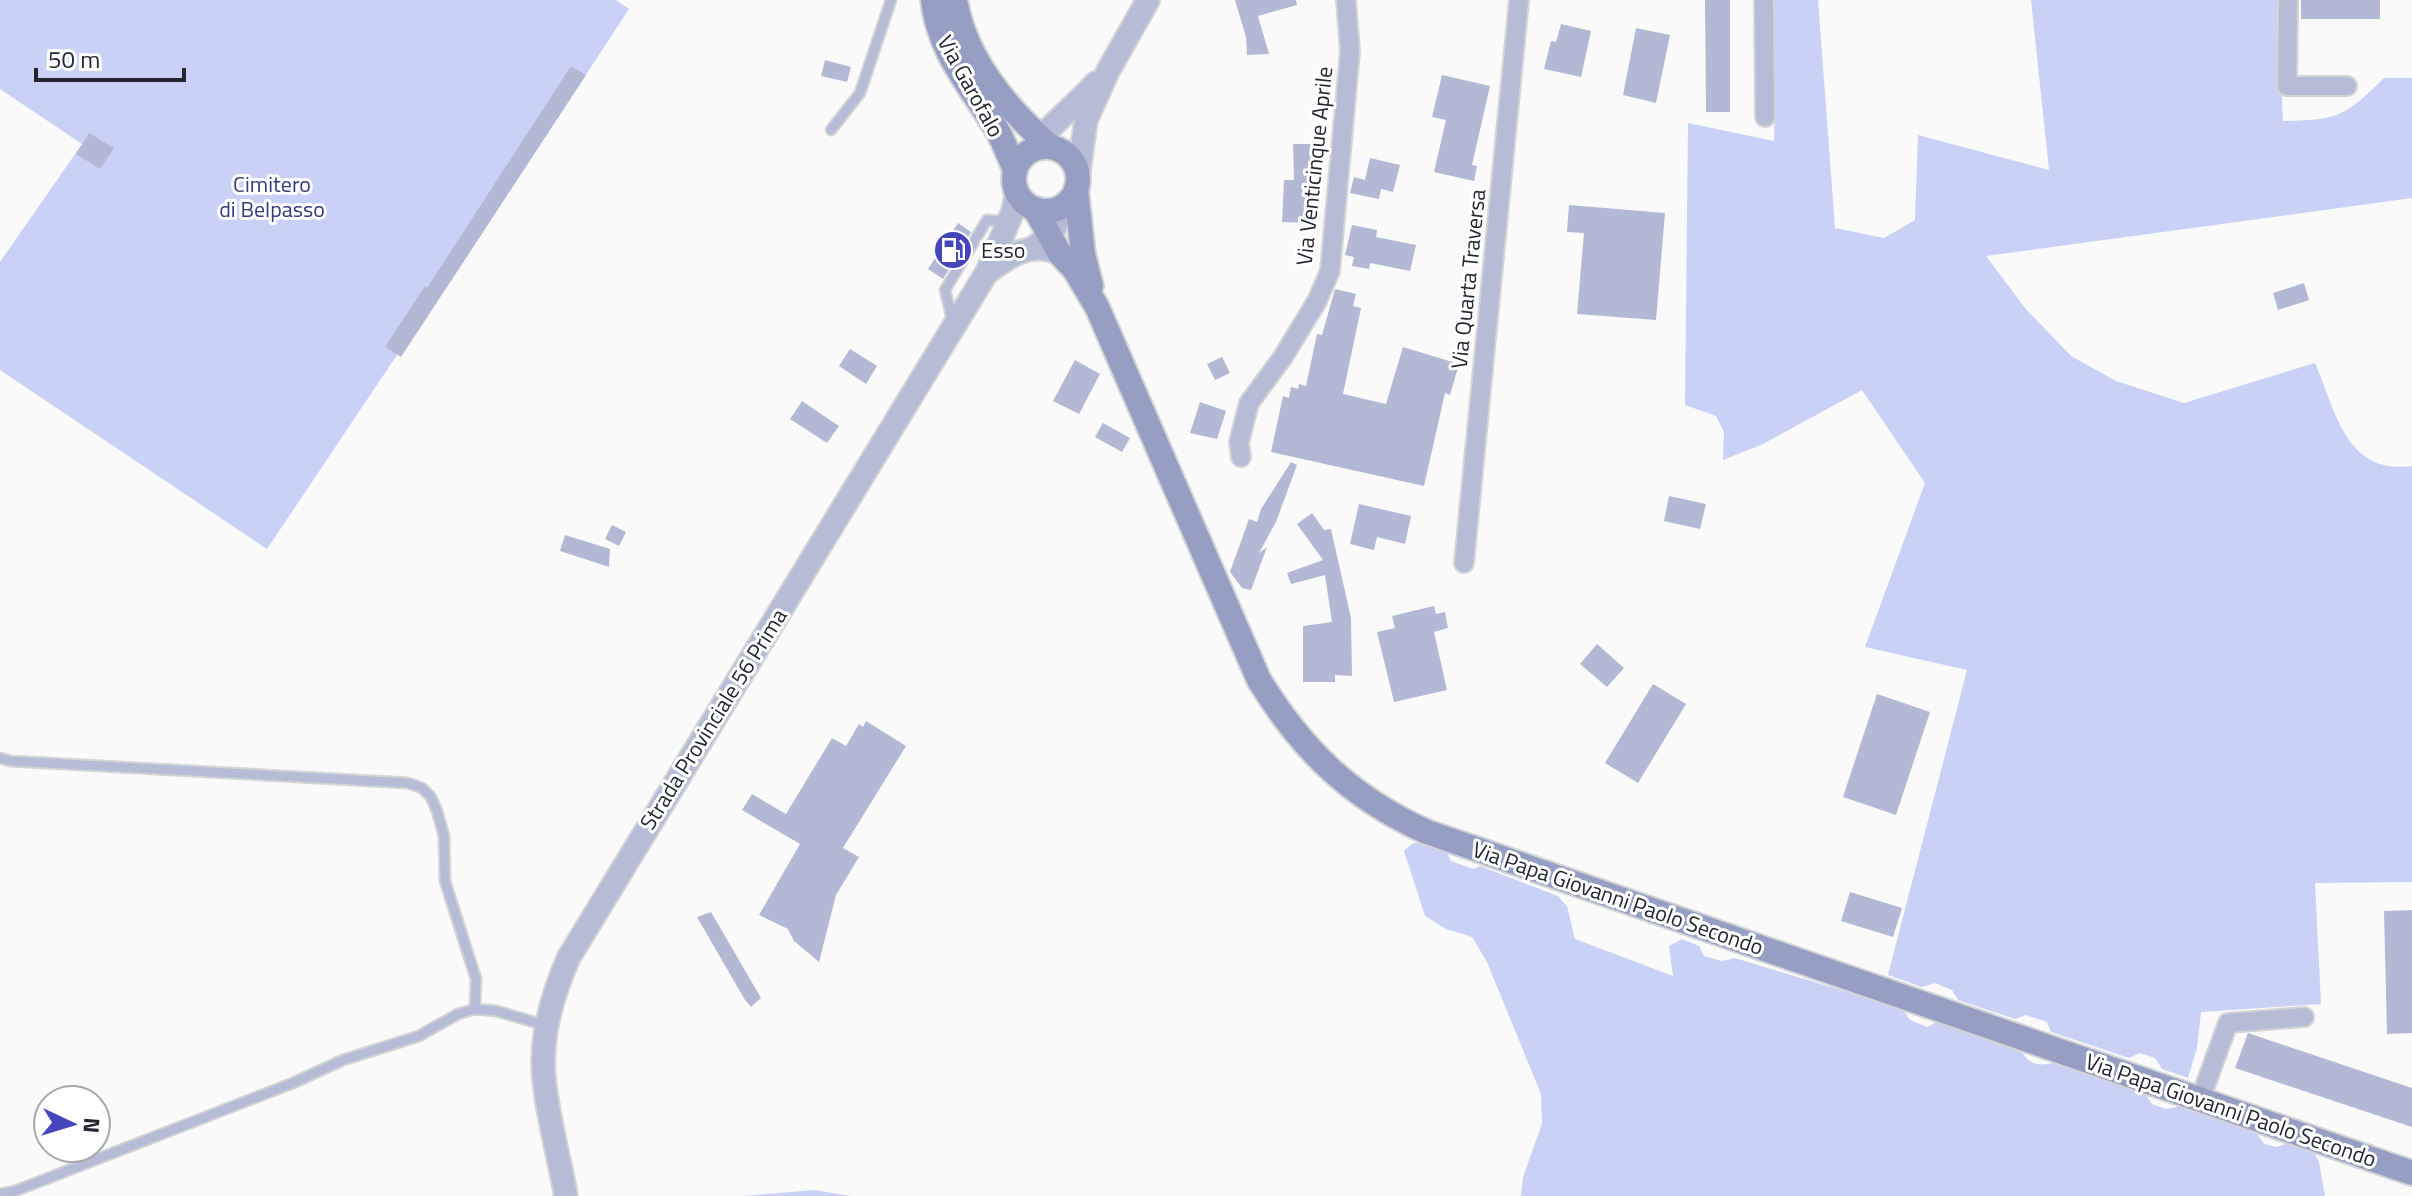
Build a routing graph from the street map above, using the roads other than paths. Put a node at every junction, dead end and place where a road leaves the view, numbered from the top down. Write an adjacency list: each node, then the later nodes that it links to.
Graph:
1 (891, 0): 14 (lane)
2 (933, 0): 17 (main road, Via Garofalo)
3 (955, 0): 11 (main road, Via Garofalo)
4 (1148, 0): 9 (street)
5 (1346, 0): 23 (street, Via Venticinque Aprile)
6 (1519, 0): 24 (street, Via Quarta Traversa)
7 (1764, 0): 13 (street)
8 (2288, 0): 10 (street)
9 (1108, 71): 12 (street); 16 (street)
10 (2347, 86)
11 (1012, 111): 12 (street); 15 (main road, Via Garofalo)
12 (1069, 113): 15 (street)
13 (1765, 117)
14 (831, 130)
15 (1041, 145): 16 (main road); 17 (main road)
16 (1074, 189): 17 (main road); 19 (street); 21 (main road)
17 (1022, 190): 18 (street, Strada Provinciale 56 Prima); 19 (main road, Via Garofalo)
18 (1008, 222): 20 (street, Strada Provinciale 56 Prima); 22 (lane)
19 (1049, 245): 20 (street); 21 (main road, Via Garofalo)
20 (987, 272): 22 (street, Strada Provinciale 56 Prima)
21 (1097, 307): 29 (main road, Via Papa Giovanni Paolo Secondo)
22 (954, 326): 28 (street, Strada Provinciale 56 Prima)
23 (1241, 457)
24 (1464, 563)
25 (0, 758): 26 (lane)
26 (475, 1009): 28 (lane); 31 (lane)
27 (2304, 1017): 29 (street)
28 (548, 1026): 32 (street, Strada Provinciale 56 Prima)
29 (2200, 1100): 30 (main road, Via Papa Giovanni Paolo Secondo)
30 (2412, 1173)
31 (0, 1194)
32 (566, 1196)

